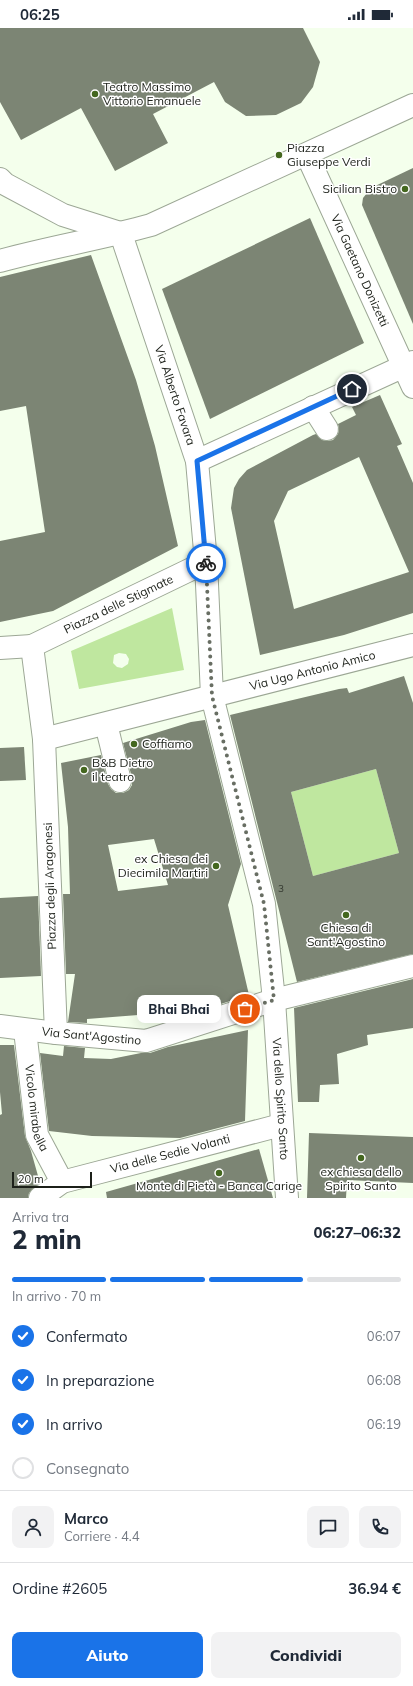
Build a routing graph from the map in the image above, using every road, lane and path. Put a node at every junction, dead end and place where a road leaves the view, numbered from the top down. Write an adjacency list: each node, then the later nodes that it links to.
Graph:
1 (413, 105): 2 (street)
2 (307, 155): 4 (street); 6 (street, Via Gaetano Donizetti)
3 (0, 178): 4 (street)
4 (121, 234): 5 (street); 10 (street, Via Alberto Favara)
5 (0, 261)
6 (408, 364): 7 (street, Via Gaetano Donizetti); 8 (street)
7 (413, 387)
8 (313, 407): 9 (street); 10 (street)
9 (327, 429)
10 (197, 461): 11 (street, Via Alberto Favara)
11 (206, 562): 13 (street, Piazza delle Stigmate); 15 (street)
12 (413, 645): 15 (street, Via Ugo Antonio Amico)
13 (32, 646): 14 (street); 17 (street)
14 (0, 648)
15 (212, 696): 16 (street); 20 (street, Via dello Spirito Santo)
16 (106, 724): 17 (street); 18 (street)
17 (44, 739): 23 (street, Piazza degli Aragonesi)
18 (120, 781)
19 (413, 966): 20 (street, Via Sant'Agostino)
20 (274, 1000): 23 (street, Via Sant'Agostino); 24 (street, Via dello Spirito Santo)
21 (0, 1026): 22 (street, Via Sant'Agostino)
22 (25, 1030): 23 (street, Via Sant'Agostino); 25 (street, Vicolo mirabella)
23 (56, 1033)
24 (281, 1124): 25 (street, Via delle Sedie Volanti); 27 (street, Via dello Spirito Santo)
25 (62, 1182): 26 (street, Via delle Sedie Volanti)
26 (40, 1198)
27 (287, 1198)

